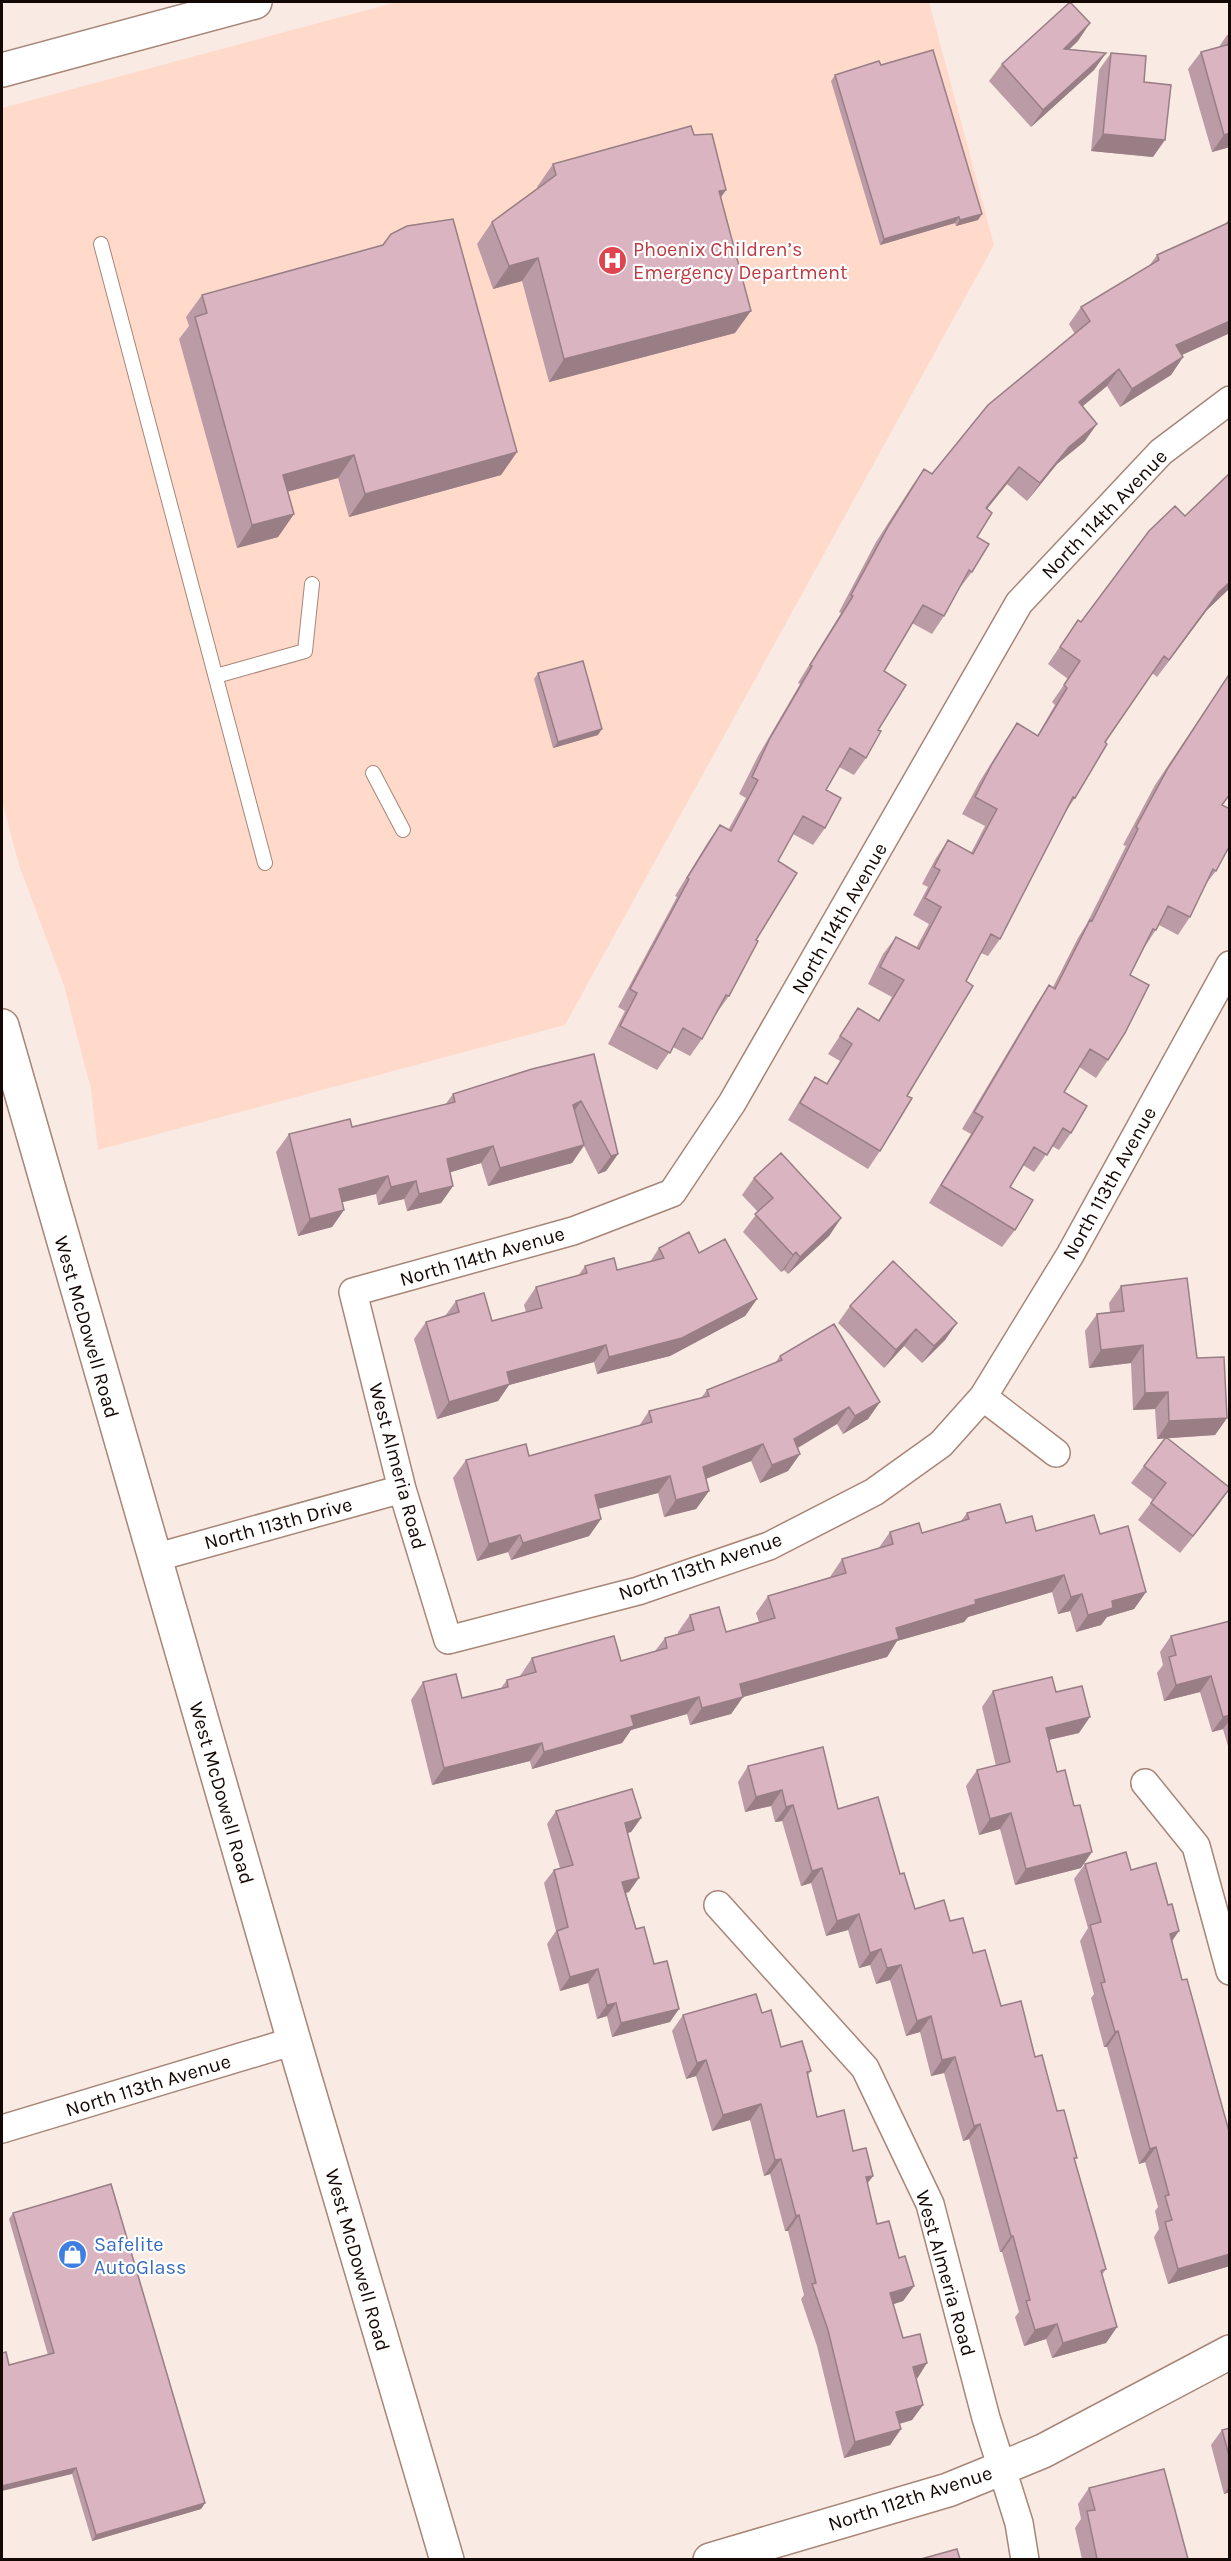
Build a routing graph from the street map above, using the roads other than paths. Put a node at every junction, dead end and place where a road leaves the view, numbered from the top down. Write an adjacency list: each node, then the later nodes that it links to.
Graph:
1 (255, 2): 2 (main road)
2 (2, 70)
3 (101, 244): 6 (lane)
4 (1230, 400): 12 (street, North 114th Avenue)
5 (312, 584): 6 (lane)
6 (216, 676): 9 (lane)
7 (373, 773): 8 (lane)
8 (403, 830)
9 (265, 862)
10 (1230, 965): 13 (street, North 113th Avenue)
11 (2, 1026): 16 (main road, West McDowell Road)
12 (353, 1292): 15 (street, West Almeria Road)
13 (983, 1397): 14 (street); 17 (street, North 113th Avenue)
14 (1056, 1453)
15 (402, 1489): 16 (street, North 113th Drive); 17 (street, West Almeria Road)
16 (154, 1558): 21 (main road, West McDowell Road)
17 (448, 1640)
18 (1146, 1783): 20 (street)
19 (718, 1905): 24 (street, West Almeria Road)
20 (1230, 1971)
21 (294, 2041): 22 (street, North 113th Avenue); 25 (main road, West McDowell Road)
22 (2, 2129)
23 (1230, 2352): 24 (main road, North 112th Avenue)
24 (1002, 2468): 26 (main road, North 112th Avenue); 27 (street, West Almeria Road)
25 (447, 2559)
26 (711, 2559)
27 (1025, 2559)

